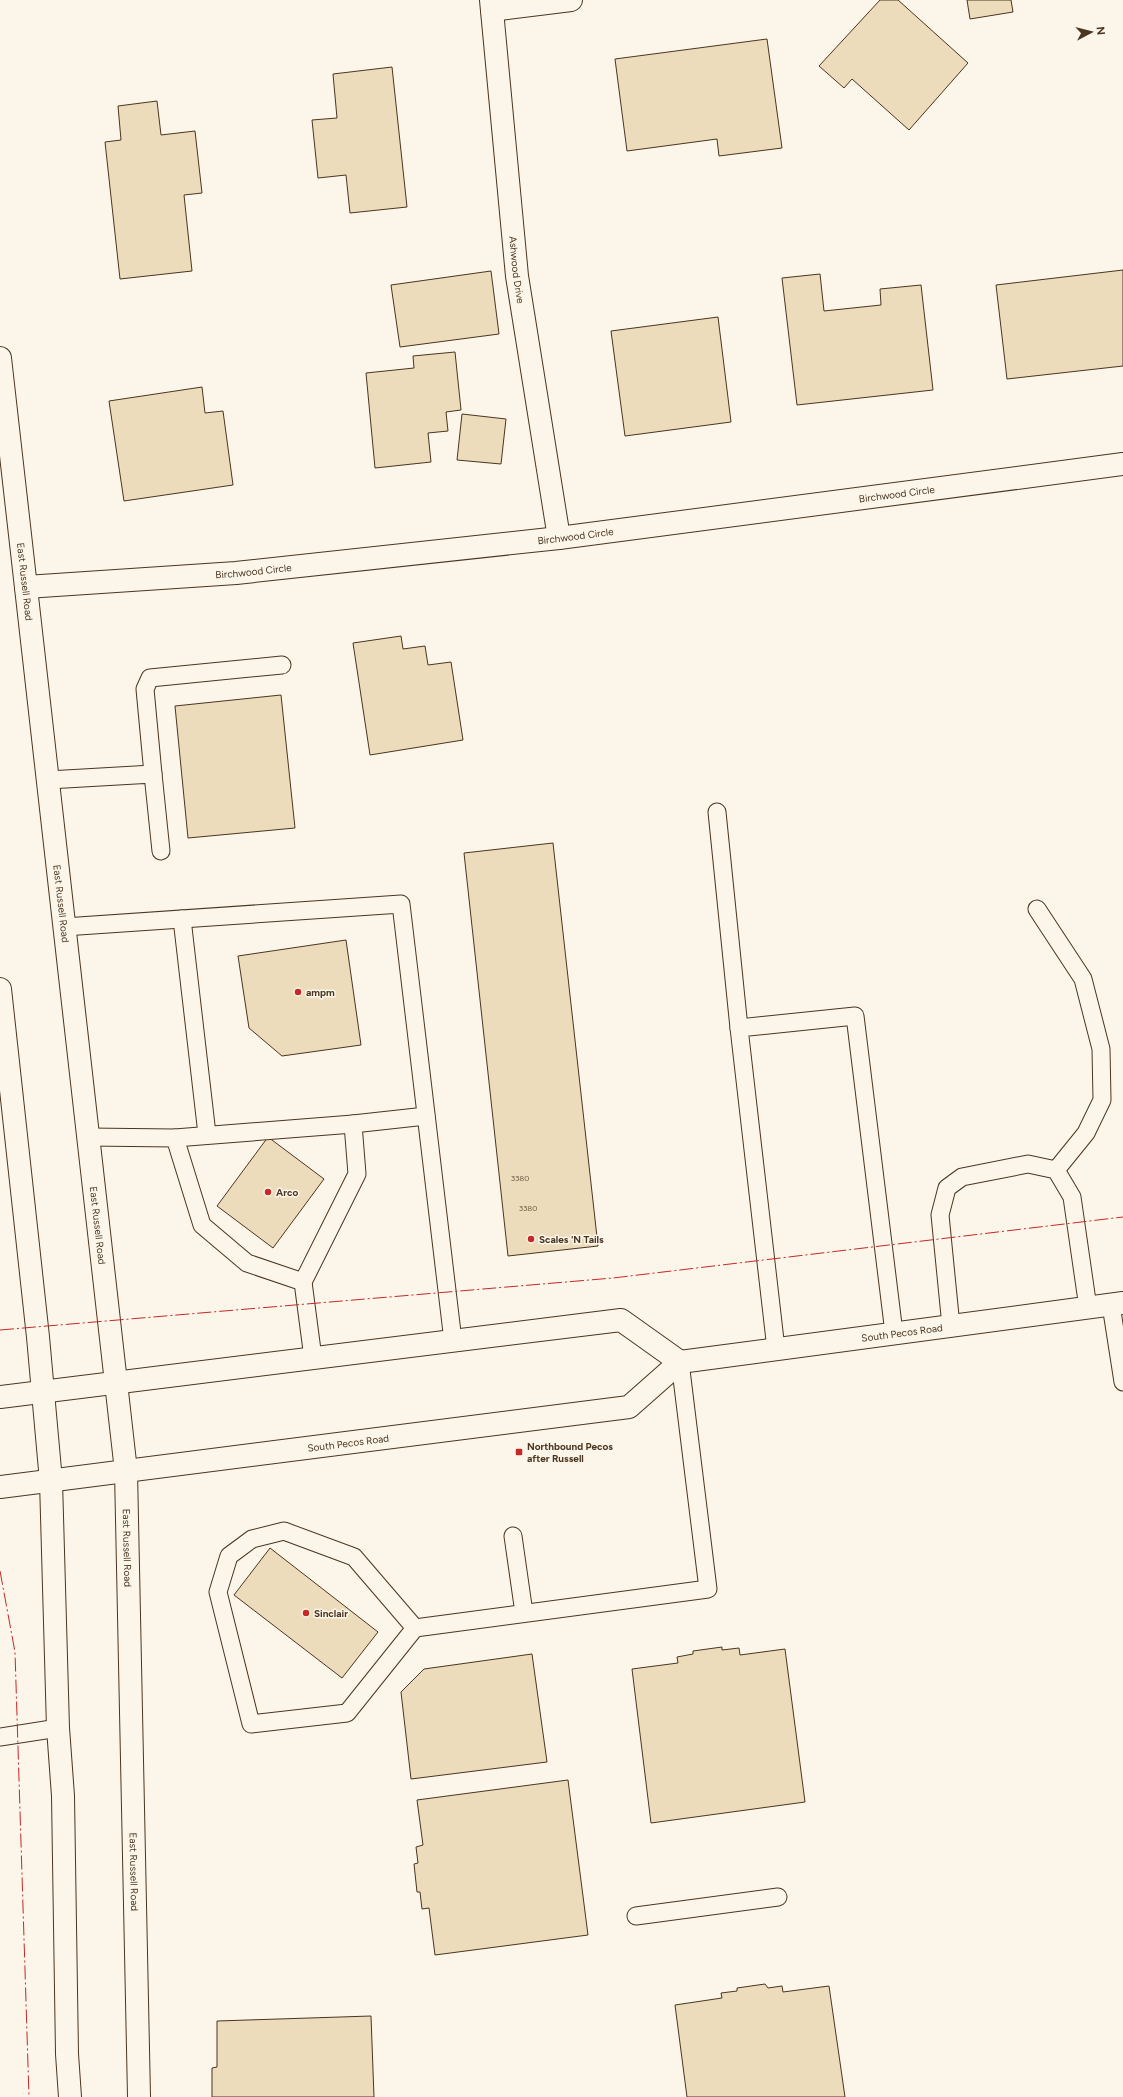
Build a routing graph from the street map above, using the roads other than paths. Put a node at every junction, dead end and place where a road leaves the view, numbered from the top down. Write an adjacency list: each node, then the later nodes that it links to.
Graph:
1 (571, 0): 2 (main road)
2 (491, 5): 5 (main road, Ashwood Drive)
3 (0, 359): 6 (main road, East Russell Road)
4 (1123, 464): 5 (main road, Birchwood Circle)
5 (559, 538): 6 (main road, Birchwood Circle)
6 (26, 588): 9 (main road, East Russell Road)
7 (282, 665): 8 (lane)
8 (153, 774): 9 (lane); 11 (lane)
9 (48, 780): 14 (main road, East Russell Road)
10 (717, 812): 16 (lane)
11 (161, 851)
12 (1037, 909): 22 (lane)
13 (182, 919): 14 (lane); 17 (lane); 19 (lane)
14 (64, 927): 20 (main road, East Russell Road)
15 (0, 989): 34 (main road)
16 (740, 1028): 27 (lane); 29 (lane)
17 (426, 1116): 18 (lane); 28 (lane)
18 (353, 1124): 19 (lane); 23 (lane)
19 (207, 1134): 21 (lane)
20 (88, 1137): 21 (lane); 32 (main road, East Russell Road)
21 (175, 1138): 23 (lane)
22 (1056, 1170): 25 (lane); 26 (lane)
23 (304, 1282): 30 (lane)
24 (1117, 1304): 25 (main road, South Pecos Road); 33 (lane)
25 (1088, 1308): 26 (main road, South Pecos Road)
26 (950, 1326): 27 (main road, South Pecos Road)
27 (894, 1333): 29 (main road, South Pecos Road)
28 (453, 1341): 30 (main road); 31 (main road)
29 (776, 1349): 31 (main road, South Pecos Road)
30 (313, 1358): 32 (main road)
31 (680, 1362): 36 (main road, South Pecos Road); 40 (lane)
32 (115, 1382): 34 (main road); 36 (main road, East Russell Road)
33 (1123, 1382)
34 (43, 1392): 35 (main road); 37 (main road)
35 (0, 1397)
36 (126, 1471): 37 (main road, South Pecos Road); 47 (main road, East Russell Road)
37 (51, 1481): 38 (main road, South Pecos Road); 42 (main road)
38 (0, 1487)
39 (513, 1536): 40 (lane)
40 (524, 1613): 41 (lane)
41 (415, 1628): 41 (lane)
42 (58, 1728): 43 (lane); 46 (main road)
43 (0, 1737)
44 (778, 1897): 45 (lane)
45 (636, 1916)
46 (70, 2097)
47 (139, 2097)

